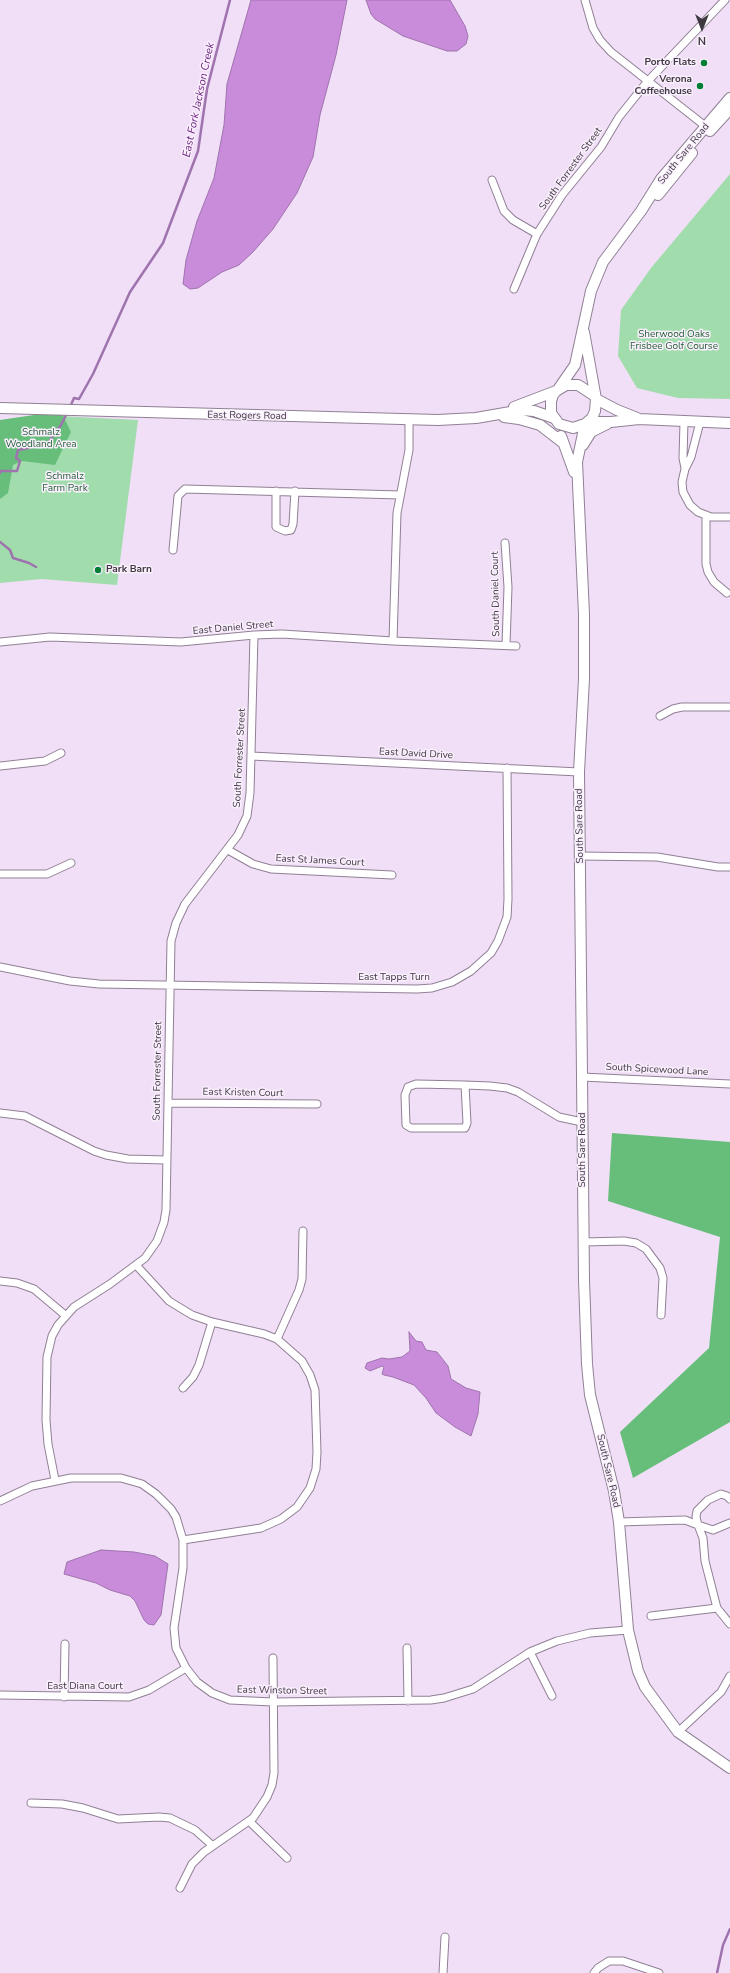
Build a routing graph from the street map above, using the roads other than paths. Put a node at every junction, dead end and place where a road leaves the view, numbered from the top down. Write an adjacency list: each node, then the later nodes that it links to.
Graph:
1 (586, 0): 3 (street)
2 (725, 0): 3 (street, South Forrester Street)
3 (647, 82): 6 (street); 8 (street, South Forrester Street)
4 (730, 98): 6 (main road, South Sare Road)
5 (730, 109): 6 (main road, South Sare Road)
6 (709, 128): 10 (main road, South Sare Road)
7 (492, 180): 8 (street)
8 (537, 234): 9 (street, South Forrester Street)
9 (514, 290)
10 (583, 329): 11 (main road, South Sare Road); 12 (main road, South Sare Road)
11 (558, 389): 12 (main road); 14 (main road, East Rogers Road); 18 (main road)
12 (595, 398): 16 (main road); 22 (main road)
13 (0, 408): 17 (main road, East Rogers Road)
14 (493, 415): 15 (main road, East Rogers Road); 18 (main road, East Rogers Road)
15 (476, 418): 17 (main road, East Rogers Road); 24 (main road)
16 (639, 419): 19 (main road); 20 (main road)
17 (409, 420): 30 (street)
18 (556, 420): 22 (main road); 24 (main road, South Sare Road)
19 (611, 422): 22 (main road); 25 (main road)
20 (684, 422): 21 (main road); 26 (street)
21 (700, 422): 23 (main road); 26 (street)
22 (586, 423): 25 (main road, South Sare Road)
23 (730, 423)
24 (562, 442): 27 (main road, South Sare Road)
25 (578, 456): 27 (main road, South Sare Road)
26 (685, 469): 31 (street)
27 (578, 487): 47 (main road, South Sare Road)
28 (276, 491): 29 (street); 29 (street); 34 (street)
29 (295, 491): 30 (street)
30 (400, 495): 37 (street)
31 (706, 515): 32 (street); 35 (street)
32 (730, 518)
33 (505, 543): 39 (street, South Daniel Court)
34 (173, 550)
35 (727, 593)
36 (254, 635): 37 (street, East Daniel Street); 38 (street, East Daniel Street); 44 (street, South Forrester Street)
37 (393, 641): 39 (street, East Daniel Street)
38 (0, 642)
39 (506, 645): 40 (street, East Daniel Street)
40 (516, 646)
41 (730, 707): 42 (street)
42 (660, 716)
43 (62, 753): 45 (street)
44 (251, 756): 46 (street, East David Drive); 48 (street, South Forrester Street)
45 (0, 766)
46 (507, 768): 47 (street, East David Drive); 55 (street, East Tapps Turn)
47 (579, 772): 49 (main road, South Sare Road)
48 (228, 850): 53 (street, East St James Court); 55 (street, South Forrester Street)
49 (580, 856): 51 (street); 56 (main road, South Sare Road)
50 (71, 863): 52 (street)
51 (730, 867)
52 (0, 874)
53 (392, 875)
54 (0, 967): 55 (street, East Tapps Turn)
55 (170, 985): 59 (street, South Forrester Street)
56 (582, 1077): 57 (street, South Spicewood Lane); 62 (main road, South Sare Road)
57 (730, 1084)
58 (465, 1085): 58 (street); 62 (street)
59 (168, 1103): 60 (street, East Kristen Court); 63 (street, South Forrester Street)
60 (318, 1104)
61 (0, 1113): 63 (street)
62 (582, 1122): 65 (main road, South Sare Road)
63 (166, 1160): 66 (street, South Forrester Street)
64 (303, 1231): 71 (street)
65 (584, 1242): 69 (street); 76 (main road, South Sare Road)
66 (136, 1265): 68 (street, South Forrester Street); 70 (street)
67 (0, 1281): 68 (street)
68 (66, 1315): 73 (street, South Forrester Street)
69 (661, 1315)
70 (212, 1322): 71 (street); 72 (street)
71 (276, 1339): 79 (street)
72 (183, 1388)
73 (55, 1480): 75 (street, East Winston Street); 79 (street, East Winston Street)
74 (730, 1499): 78 (street)
75 (0, 1501)
76 (619, 1522): 78 (street); 83 (main road, South Sare Road)
77 (730, 1524): 78 (street)
78 (698, 1525): 80 (street)
79 (183, 1540): 88 (street, East Winston Street)
80 (717, 1608): 81 (street); 82 (street)
81 (651, 1616)
82 (730, 1624)
83 (628, 1630): 86 (street, East Winston Street); 95 (main road, South Sare Road)
84 (65, 1644): 92 (street)
85 (407, 1648): 93 (street)
86 (530, 1652): 91 (street); 93 (street, East Winston Street)
87 (273, 1658): 94 (street)
88 (186, 1668): 92 (street, East Diana Court); 94 (street, East Winston Street)
89 (730, 1676): 95 (street)
90 (0, 1695): 92 (street, East Diana Court)
91 (552, 1696)
92 (64, 1698)
93 (408, 1701): 94 (street, East Winston Street)
94 (273, 1702): 98 (street)
95 (678, 1732): 96 (main road, South Sare Road)
96 (730, 1768)
97 (31, 1803): 99 (street)
98 (249, 1821): 99 (street); 100 (street)
99 (213, 1846): 101 (street)
100 (288, 1858)
101 (180, 1888)
102 (445, 1937): 103 (street)
103 (442, 1973)
104 (594, 1973): 105 (street)
105 (659, 1973)

